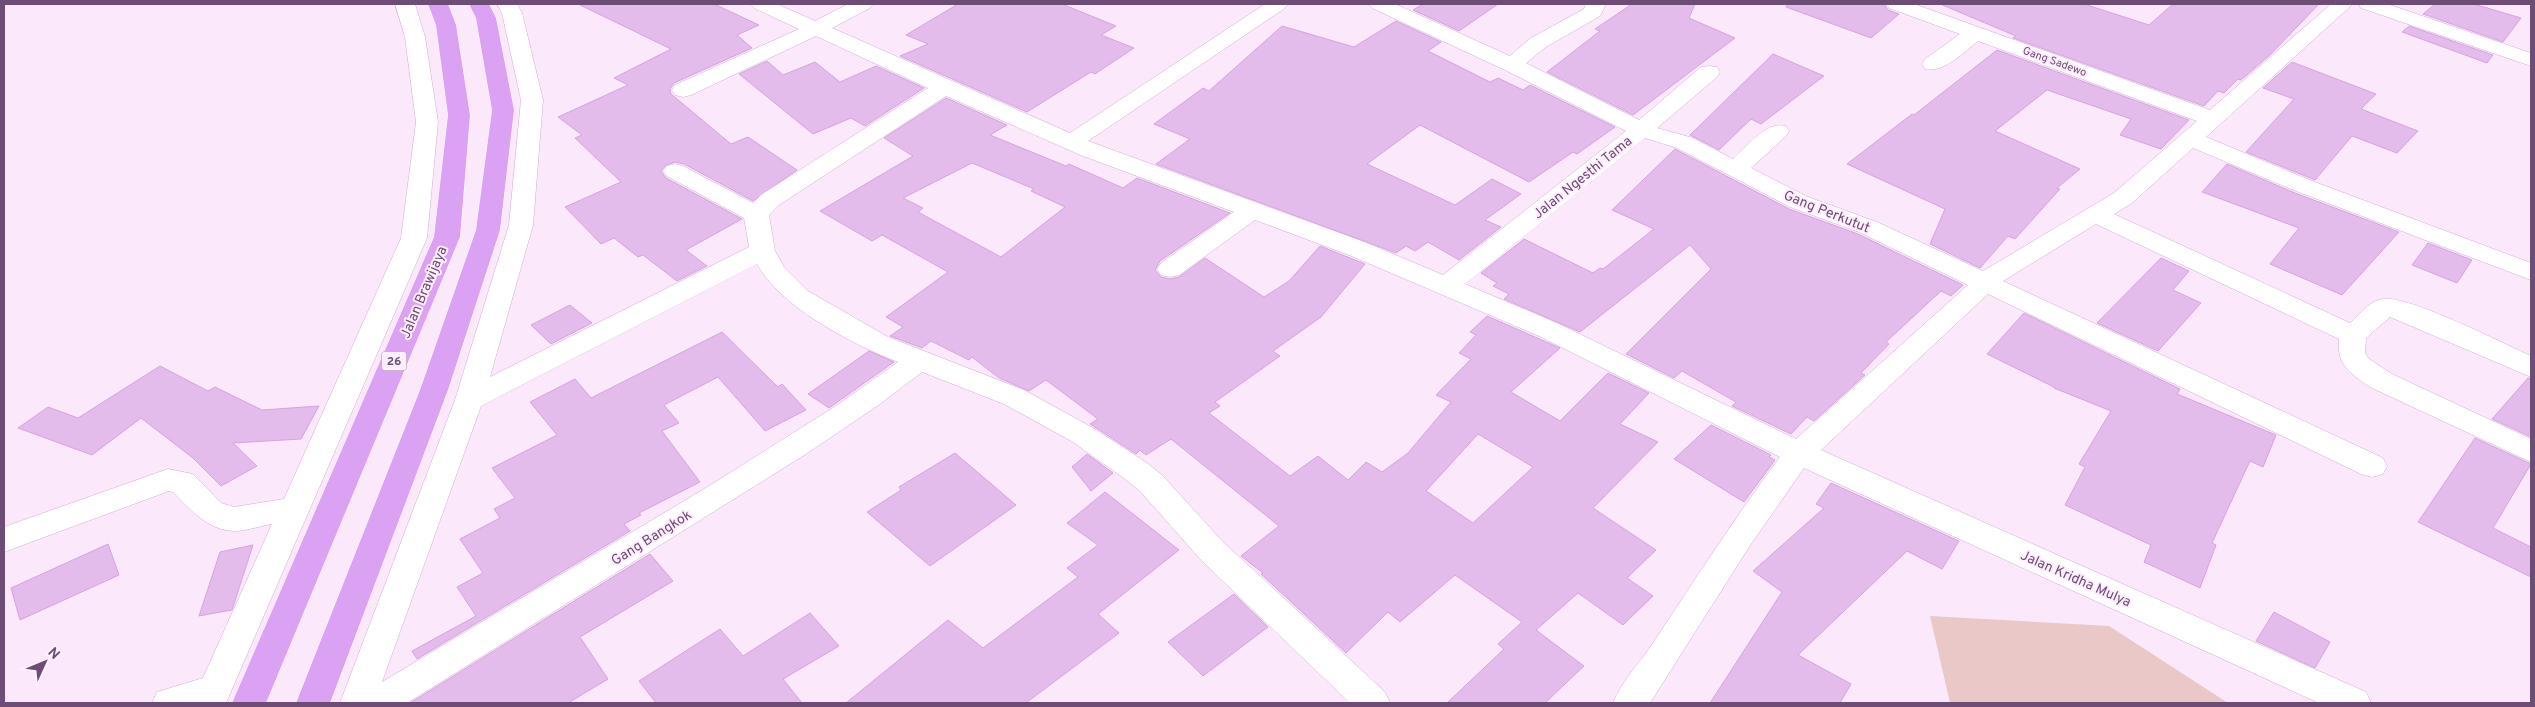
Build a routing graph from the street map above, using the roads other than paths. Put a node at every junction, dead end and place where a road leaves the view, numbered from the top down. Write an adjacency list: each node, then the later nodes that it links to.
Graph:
1 (405, 4): 43 (street)
2 (438, 4): 47 (highway, Jalan Brawijaya / 26)
3 (480, 4): 48 (highway)
4 (507, 4): 39 (street)
5 (761, 4): 13 (street, Jalan Kridha Mulya)
6 (863, 4): 13 (street)
7 (1278, 4): 25 (street)
8 (1379, 4): 17 (street, Jalan Ngesthi Tama)
9 (1596, 4): 17 (street)
10 (1896, 4): 14 (street, Gang Sadewo)
11 (2343, 4): 21 (street)
12 (2368, 4): 15 (street)
13 (817, 28): 19 (street, Jalan Kridha Mulya); 20 (street)
14 (1977, 32): 16 (street); 21 (street, Gang Sadewo)
15 (2531, 60)
16 (1933, 64)
17 (1513, 65): 22 (street, Jalan Ngesthi Tama)
18 (1709, 72): 22 (street)
19 (944, 87): 25 (street, Jalan Kridha Mulya); 29 (street)
20 (683, 90)
21 (2214, 119): 24 (street)
22 (1641, 130): 26 (street, Gang Perkutut); 35 (street, Jalan Ngesthi Tama)
23 (1778, 132): 26 (street)
24 (2192, 139): 30 (street); 33 (street)
25 (1072, 142): 28 (street, Jalan Kridha Mulya)
26 (1734, 170): 34 (street, Gang Perkutut)
27 (675, 171): 29 (street)
28 (1252, 210): 32 (street); 35 (street, Jalan Kridha Mulya)
29 (756, 214): 31 (street)
30 (2094, 214): 34 (street); 36 (street)
31 (762, 251): 37 (street); 39 (street)
32 (1170, 269)
33 (2531, 272)
34 (1986, 282): 41 (street); 42 (street, Gang Perkutut)
35 (1446, 286): 41 (street, Jalan Kridha Mulya)
36 (2353, 336): 38 (street); 40 (street)
37 (918, 361): 50 (street, Gang Bangkok); 51 (street)
38 (2531, 367)
39 (469, 400): 49 (street)
40 (2531, 451)
41 (1798, 453): 52 (street); 53 (street, Jalan Kridha Mulya)
42 (2372, 466)
43 (294, 509): 44 (street); 45 (street)
44 (4, 540)
45 (212, 696): 46 (street)
46 (169, 703)
47 (249, 703)
48 (313, 703)
49 (357, 703)
50 (377, 703)
51 (1373, 703)
52 (1630, 703)
53 (2354, 703)

